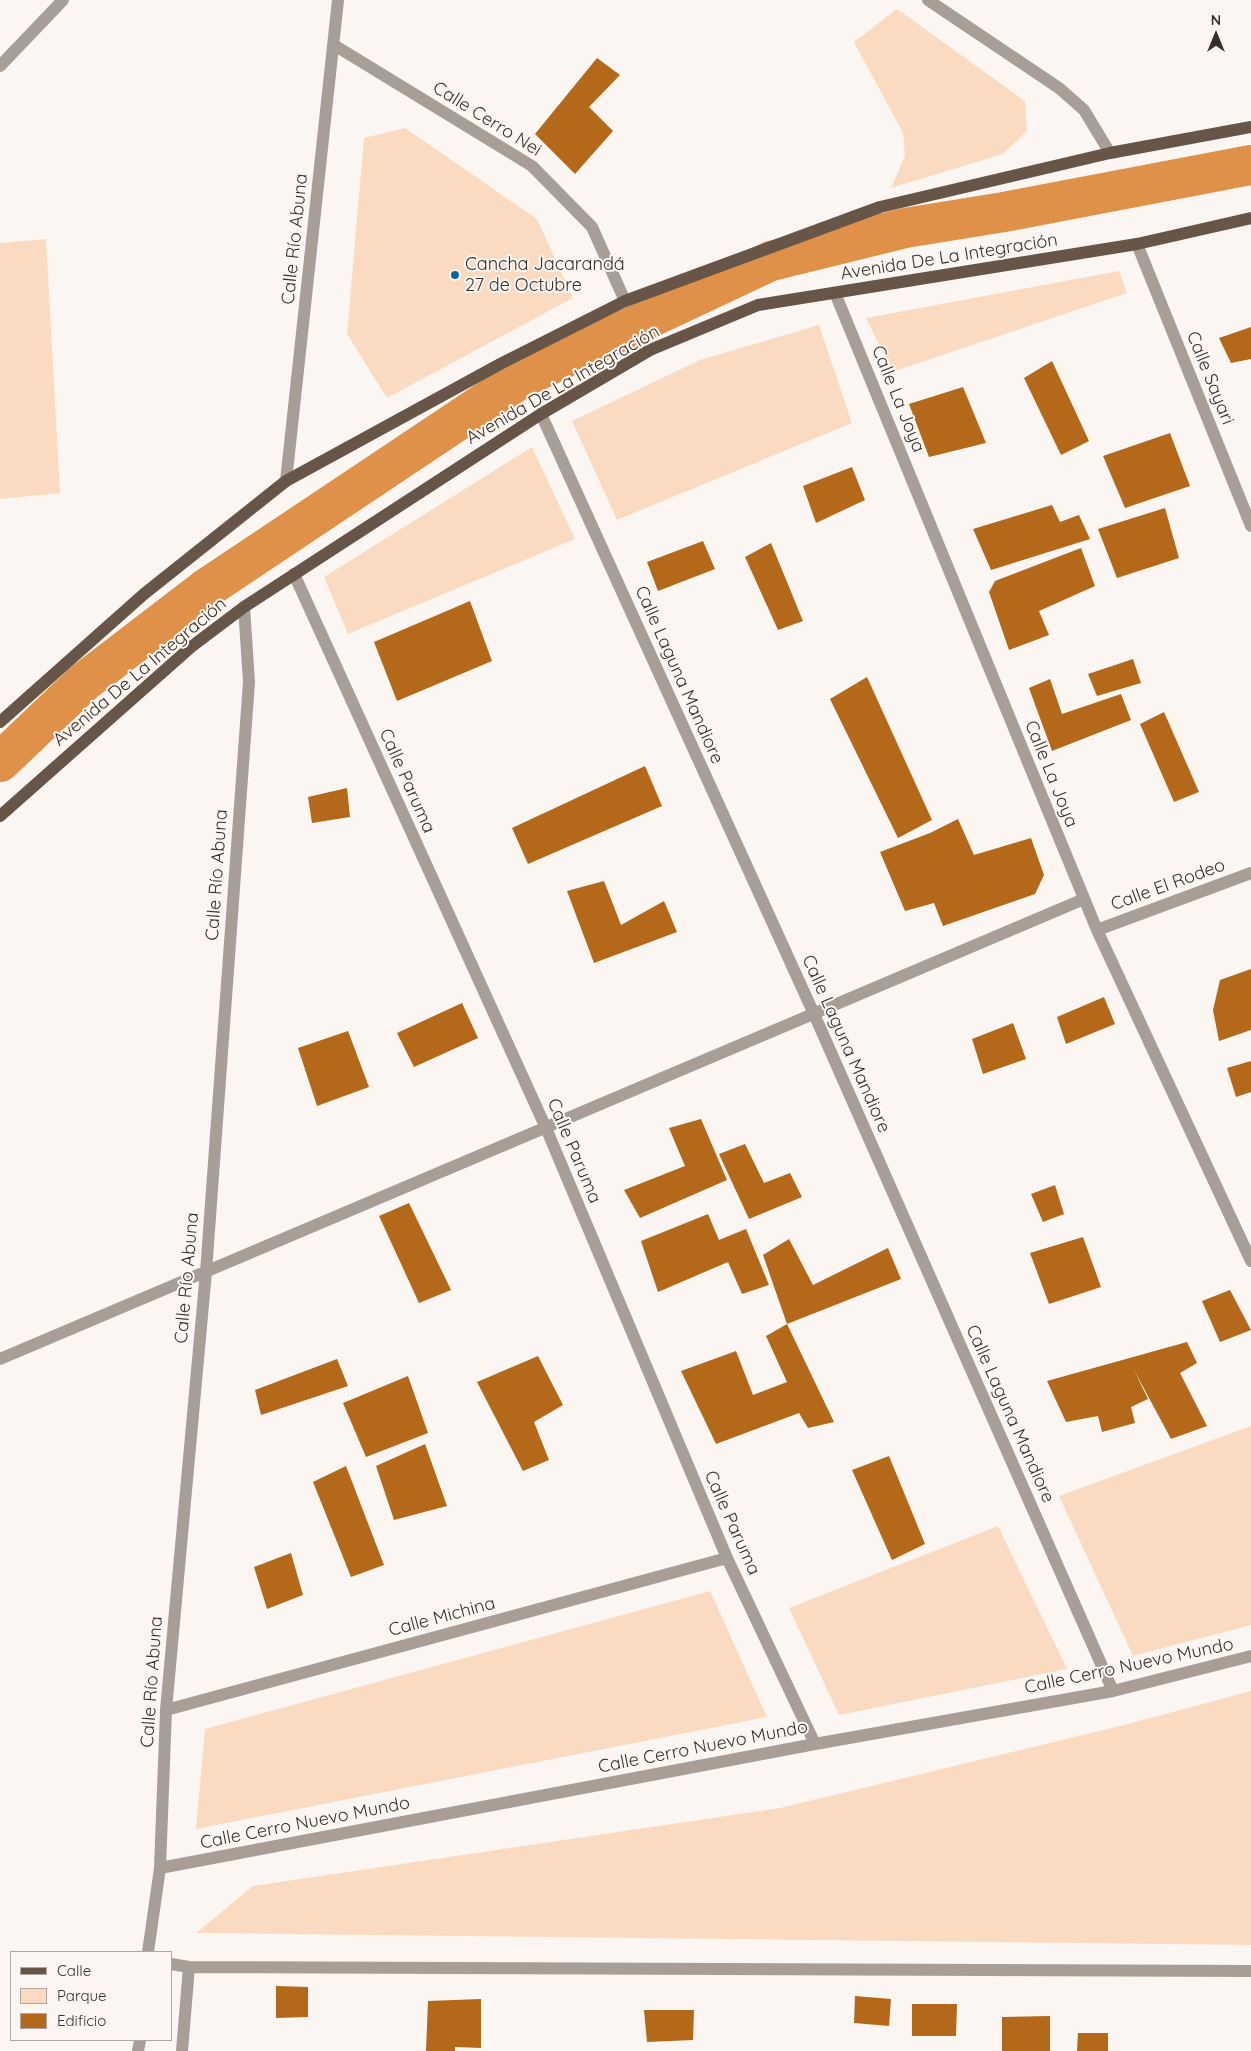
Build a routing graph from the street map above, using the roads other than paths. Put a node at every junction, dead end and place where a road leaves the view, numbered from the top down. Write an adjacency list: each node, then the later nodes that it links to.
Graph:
1 (63, 0): 5 (street)
2 (338, 0): 4 (street, Calle Río Abuna)
3 (928, 0): 7 (street)
4 (334, 45): 11 (street, Calle Cerro Nei); 13 (street, Calle Río Abuna)
5 (0, 66)
6 (1251, 127): 7 (main road)
7 (1110, 153): 11 (main road)
8 (1251, 218): 9 (main road, Avenida De La Integración)
9 (1137, 244): 10 (main road, Avenida De La Integración); 14 (street, Calle Sayari)
10 (835, 293): 12 (main road, Avenida De La Integración); 20 (street, Calle La Joya)
11 (625, 301): 13 (main road)
12 (541, 414): 15 (main road, Avenida De La Integración); 22 (street, Calle Laguna Mandiore)
13 (286, 481): 17 (main road)
14 (1251, 526)
15 (294, 574): 16 (main road, Avenida De La Integración); 23 (street, Calle Paruma)
16 (244, 607): 18 (main road, Avenida De La Integración); 25 (street, Calle Río Abuna)
17 (0, 722)
18 (0, 816)
19 (1251, 873): 21 (street, Calle El Rodeo)
20 (1084, 900): 21 (street, Calle La Joya); 22 (street)
21 (1097, 930): 24 (street, Calle La Joya)
22 (814, 1014): 23 (street); 29 (street, Calle Laguna Mandiore)
23 (546, 1128): 25 (street); 27 (street, Calle Paruma)
24 (1251, 1261)
25 (206, 1272): 26 (street); 30 (street, Calle Río Abuna)
26 (0, 1358)
27 (727, 1558): 30 (street, Calle Michina); 31 (street, Calle Paruma)
28 (1251, 1656): 29 (street, Calle Cerro Nuevo Mundo)
29 (1113, 1691): 31 (street, Calle Cerro Nuevo Mundo)
30 (166, 1710): 32 (street, Calle Río Abuna)
31 (815, 1744): 32 (street, Calle Cerro Nuevo Mundo)
32 (160, 1868): 33 (street, Calle Río Abuna)
33 (148, 1951)
34 (172, 1964): 35 (street)
35 (189, 1966): 36 (street); 37 (street)
36 (1251, 1972)
37 (182, 2051)

